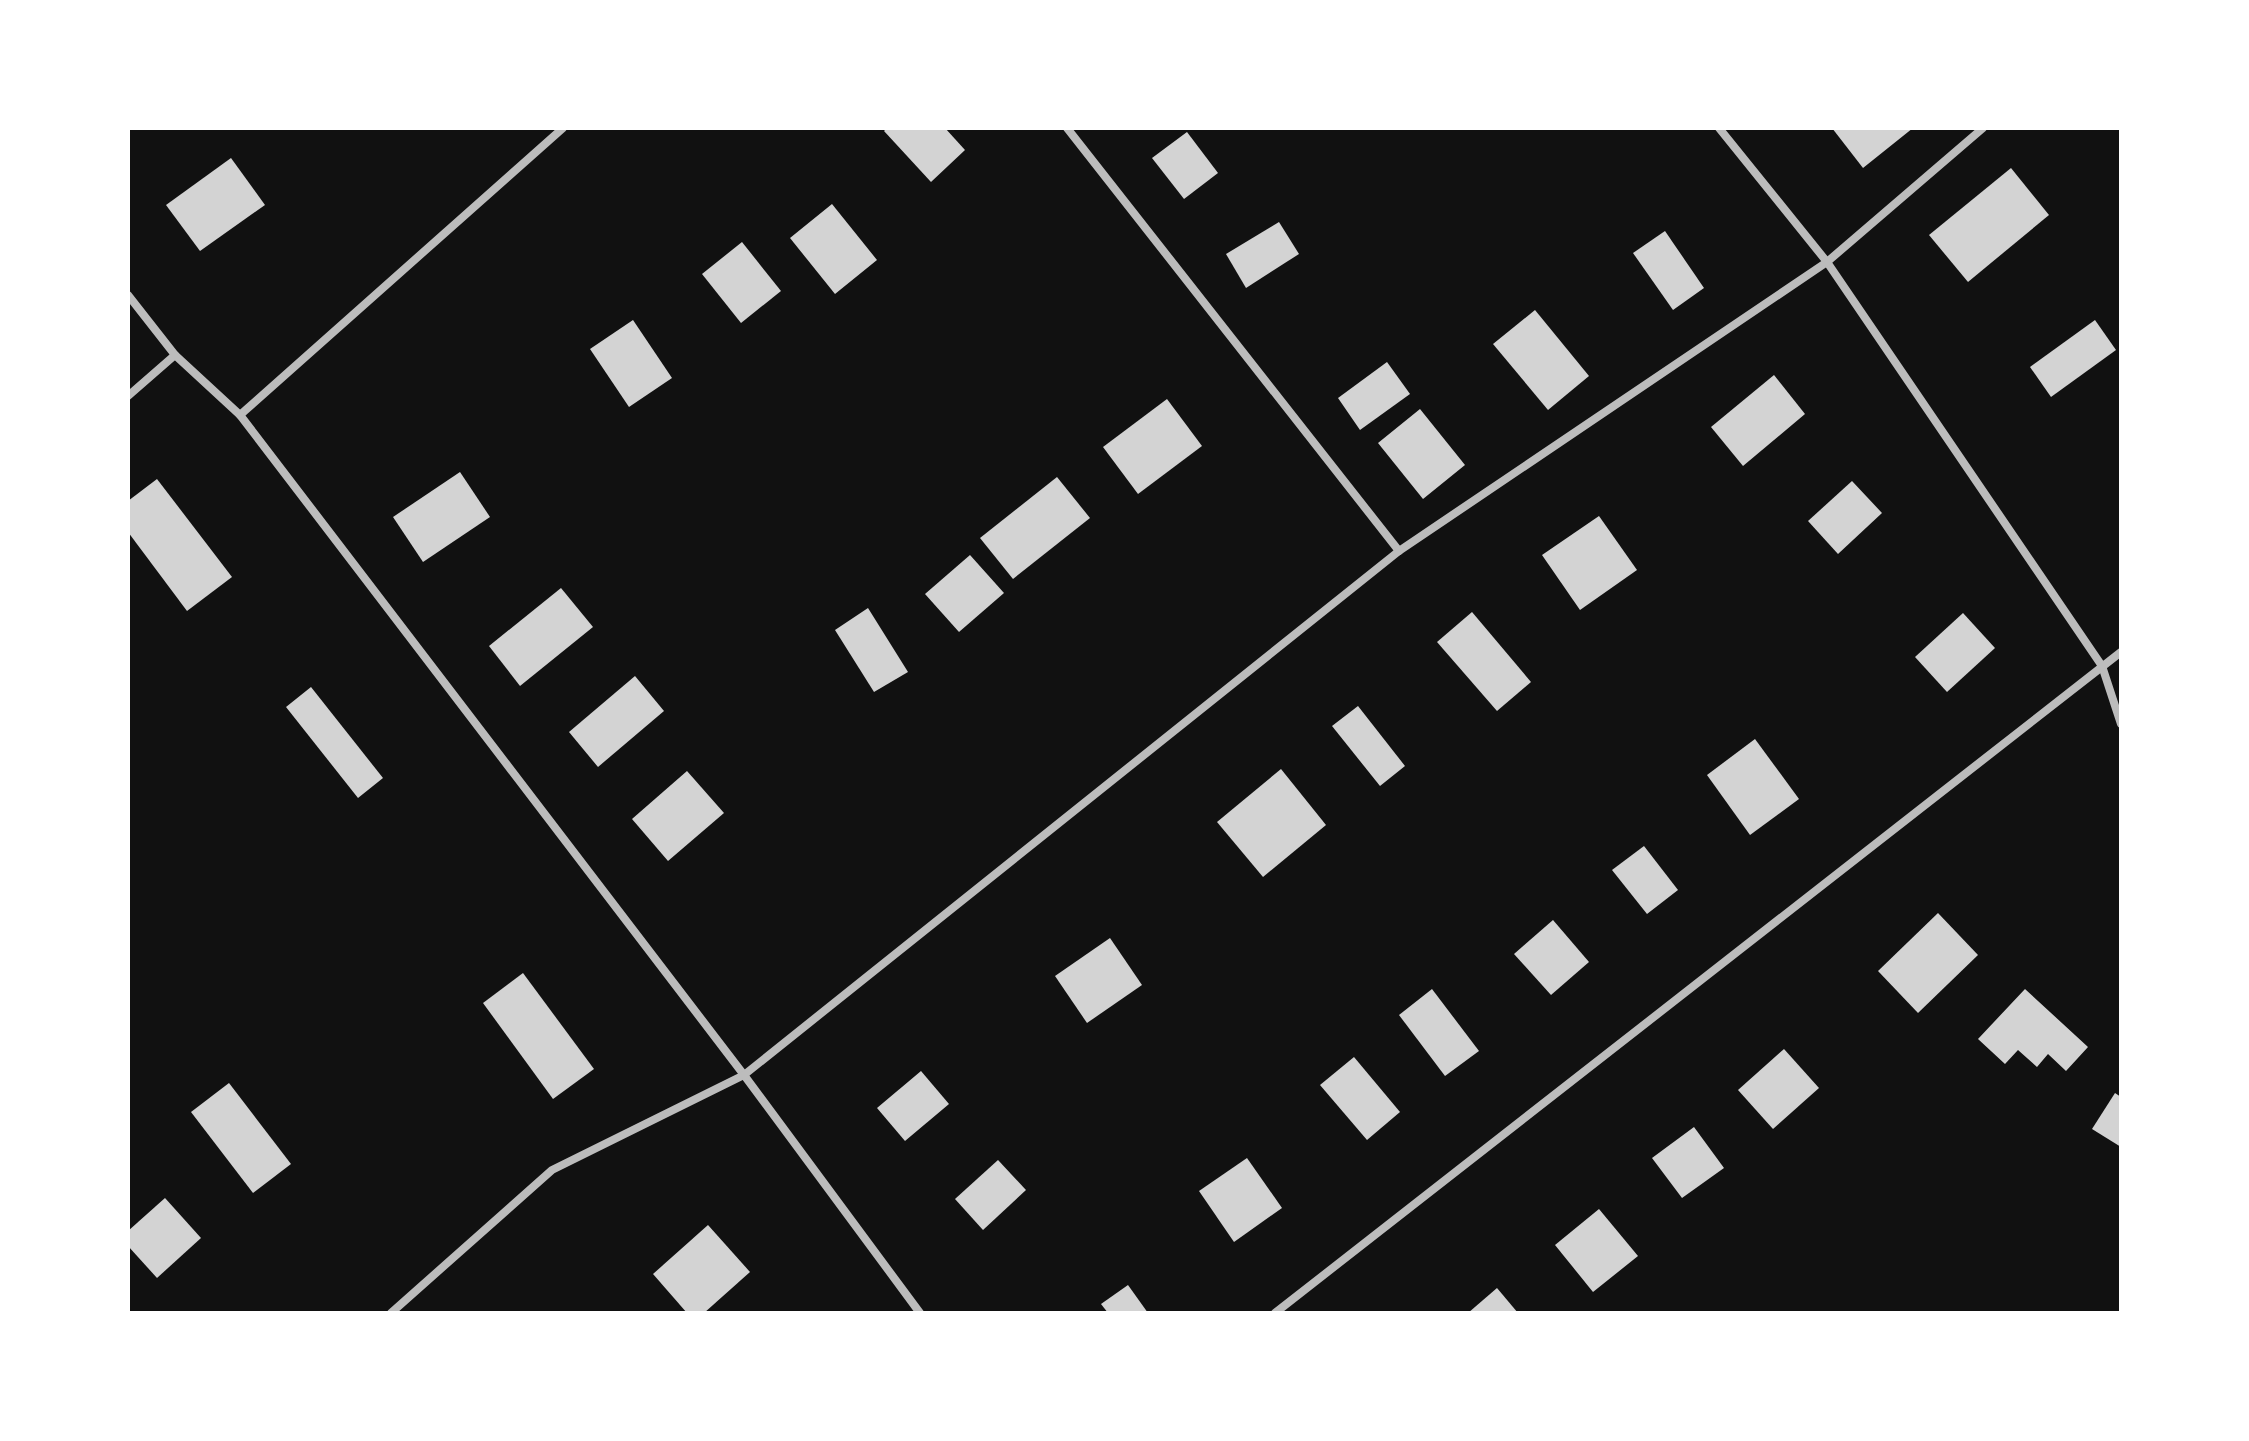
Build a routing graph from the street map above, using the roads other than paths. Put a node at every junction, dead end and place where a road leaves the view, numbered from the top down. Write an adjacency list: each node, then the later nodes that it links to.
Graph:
1 (563, 128): 9 (street)
2 (1067, 128): 10 (street)
3 (1719, 128): 5 (street)
4 (1983, 128): 5 (street)
5 (1827, 262): 10 (street); 12 (street)
6 (128, 295): 7 (street)
7 (175, 355): 8 (street); 9 (street)
8 (128, 396)
9 (240, 415): 14 (street)
10 (1399, 551): 14 (street)
11 (2121, 652): 12 (street)
12 (2102, 666): 13 (street); 17 (street)
13 (2121, 724)
14 (744, 1075): 15 (street); 16 (street)
15 (391, 1313)
16 (920, 1313)
17 (1275, 1313)

